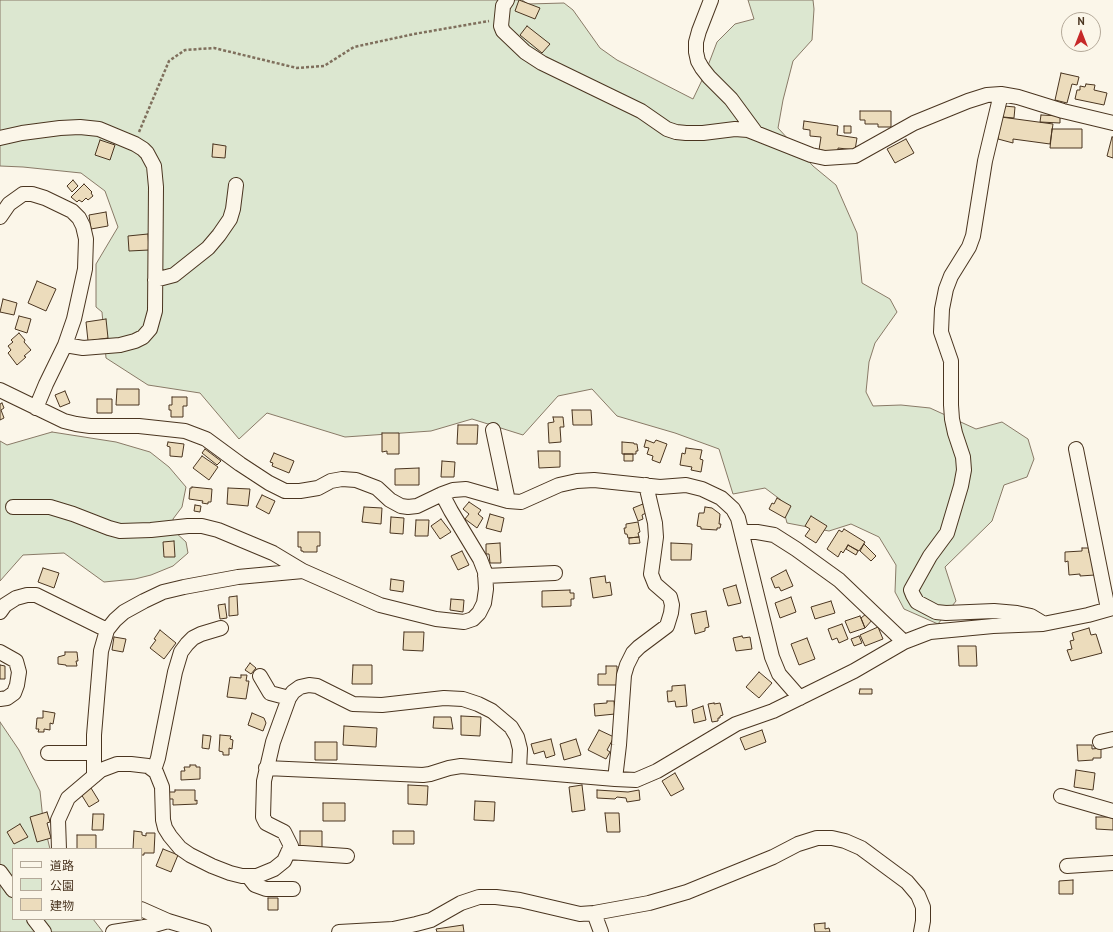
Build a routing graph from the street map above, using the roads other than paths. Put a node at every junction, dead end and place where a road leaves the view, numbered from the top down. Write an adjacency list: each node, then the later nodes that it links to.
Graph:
1 (507, 0): 5 (street)
2 (711, 0): 5 (street)
3 (1001, 94): 4 (street); 5 (street); 25 (street)
4 (1113, 123)
5 (756, 133)
6 (0, 138): 9 (street)
7 (236, 185): 9 (street)
8 (0, 216): 10 (street)
9 (155, 280): 10 (street)
10 (65, 345): 12 (street)
11 (0, 390): 12 (street)
12 (36, 408): 16 (street)
13 (493, 430): 17 (street)
14 (1076, 449): 23 (street)
15 (646, 485): 17 (street); 19 (street); 40 (street)
16 (442, 494): 17 (street); 22 (street)
17 (508, 501)
18 (13, 507): 20 (street)
19 (742, 532): 28 (street); 32 (street)
20 (303, 571): 22 (street); 27 (street)
21 (555, 573): 22 (street)
22 (485, 576)
23 (1111, 609): 25 (street)
24 (0, 612): 27 (street)
25 (1043, 624): 28 (street)
26 (221, 628): 37 (street)
27 (107, 630): 35 (street)
28 (904, 642): 32 (street)
29 (0, 652): 33 (street)
30 (260, 676): 31 (street)
31 (289, 698): 36 (street); 38 (street)
32 (800, 698): 40 (street)
33 (0, 699)
34 (48, 753): 35 (street)
35 (93, 753): 39 (street)
36 (266, 768): 38 (street); 44 (street)
37 (154, 770): 39 (street); 49 (street)
38 (519, 770): 40 (street)
39 (94, 776): 43 (street)
40 (615, 779)
41 (1061, 796): 42 (street)
42 (1113, 811)
43 (59, 848)
44 (288, 852): 45 (street); 49 (street)
45 (347, 856)
46 (1113, 863): 47 (street)
47 (1067, 866)
48 (0, 872): 50 (street)
49 (248, 876): 51 (street)
50 (12, 889)
51 (293, 890)
52 (142, 909): 55 (street)
53 (594, 913): 59 (street); 60 (street); 61 (street)
54 (35, 920): 56 (street)
55 (168, 921): 57 (street); 58 (street)
56 (44, 932)
57 (113, 932)
58 (204, 932)
59 (339, 932)
60 (601, 932)
61 (921, 932)

